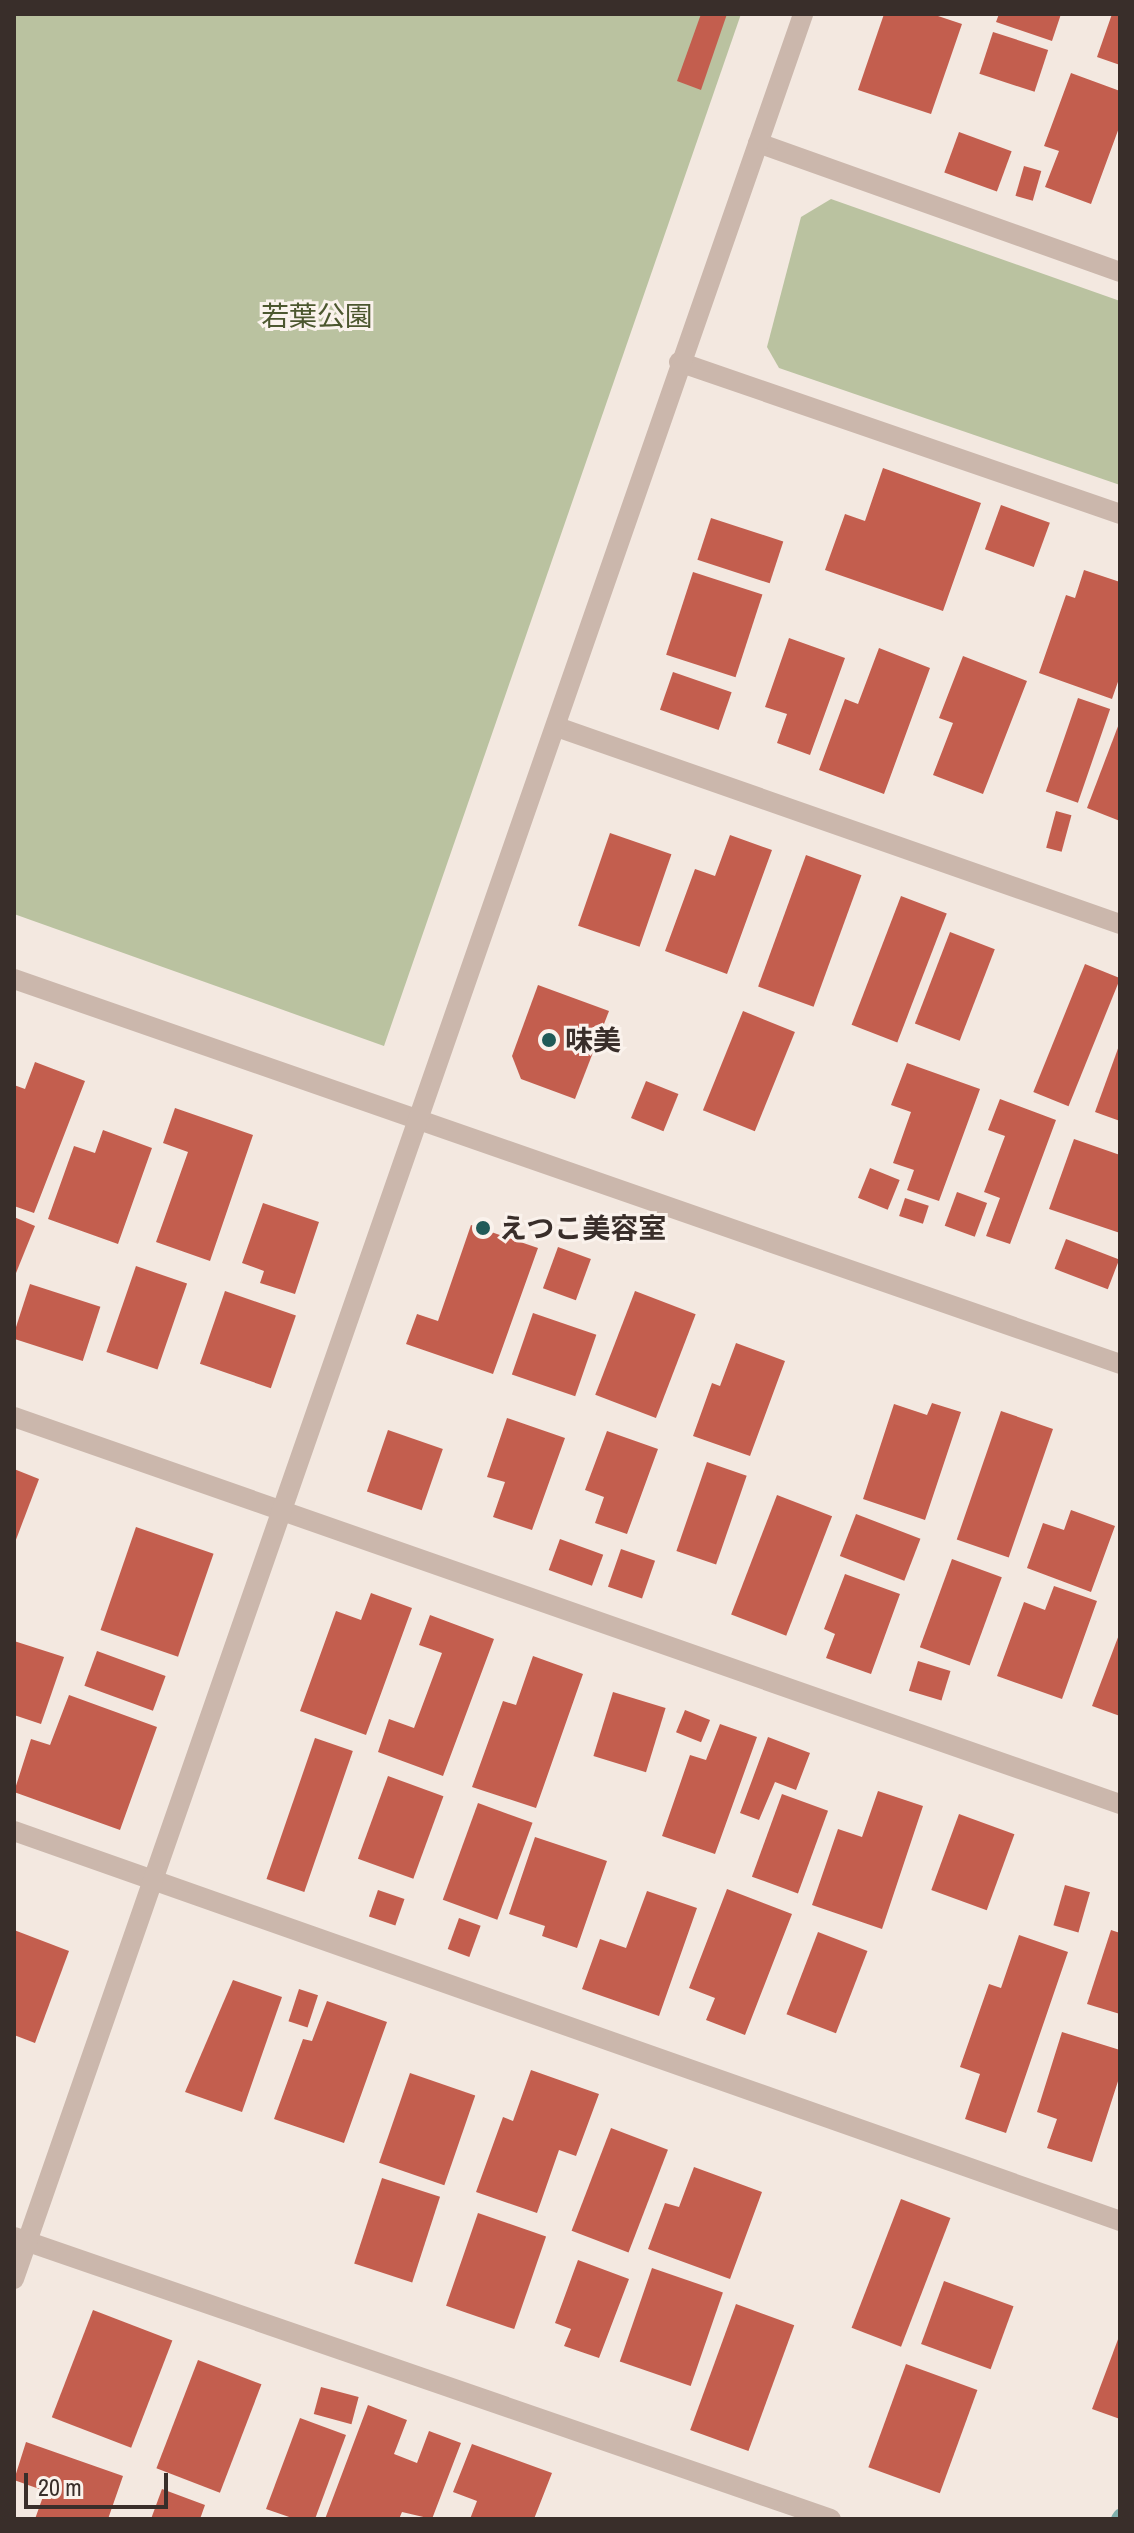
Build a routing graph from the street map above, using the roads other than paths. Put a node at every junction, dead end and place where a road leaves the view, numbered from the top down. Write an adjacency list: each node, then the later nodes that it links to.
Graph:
1 (803, 14): 2 (street)
2 (758, 143): 3 (street); 4 (street)
3 (1120, 272)
4 (679, 362): 5 (street); 6 (street)
5 (1120, 514)
6 (557, 727): 7 (street); 9 (street)
7 (1120, 924)
8 (14, 979): 9 (street)
9 (418, 1119): 10 (street); 12 (street)
10 (1120, 1364)
11 (14, 1417): 12 (street)
12 (280, 1511): 13 (street); 15 (street)
13 (1120, 1804)
14 (14, 1831): 15 (street)
15 (151, 1879): 16 (street); 17 (street)
16 (1120, 2221)
17 (21, 2239): 18 (street); 19 (street)
18 (14, 2279)
19 (831, 2519)

